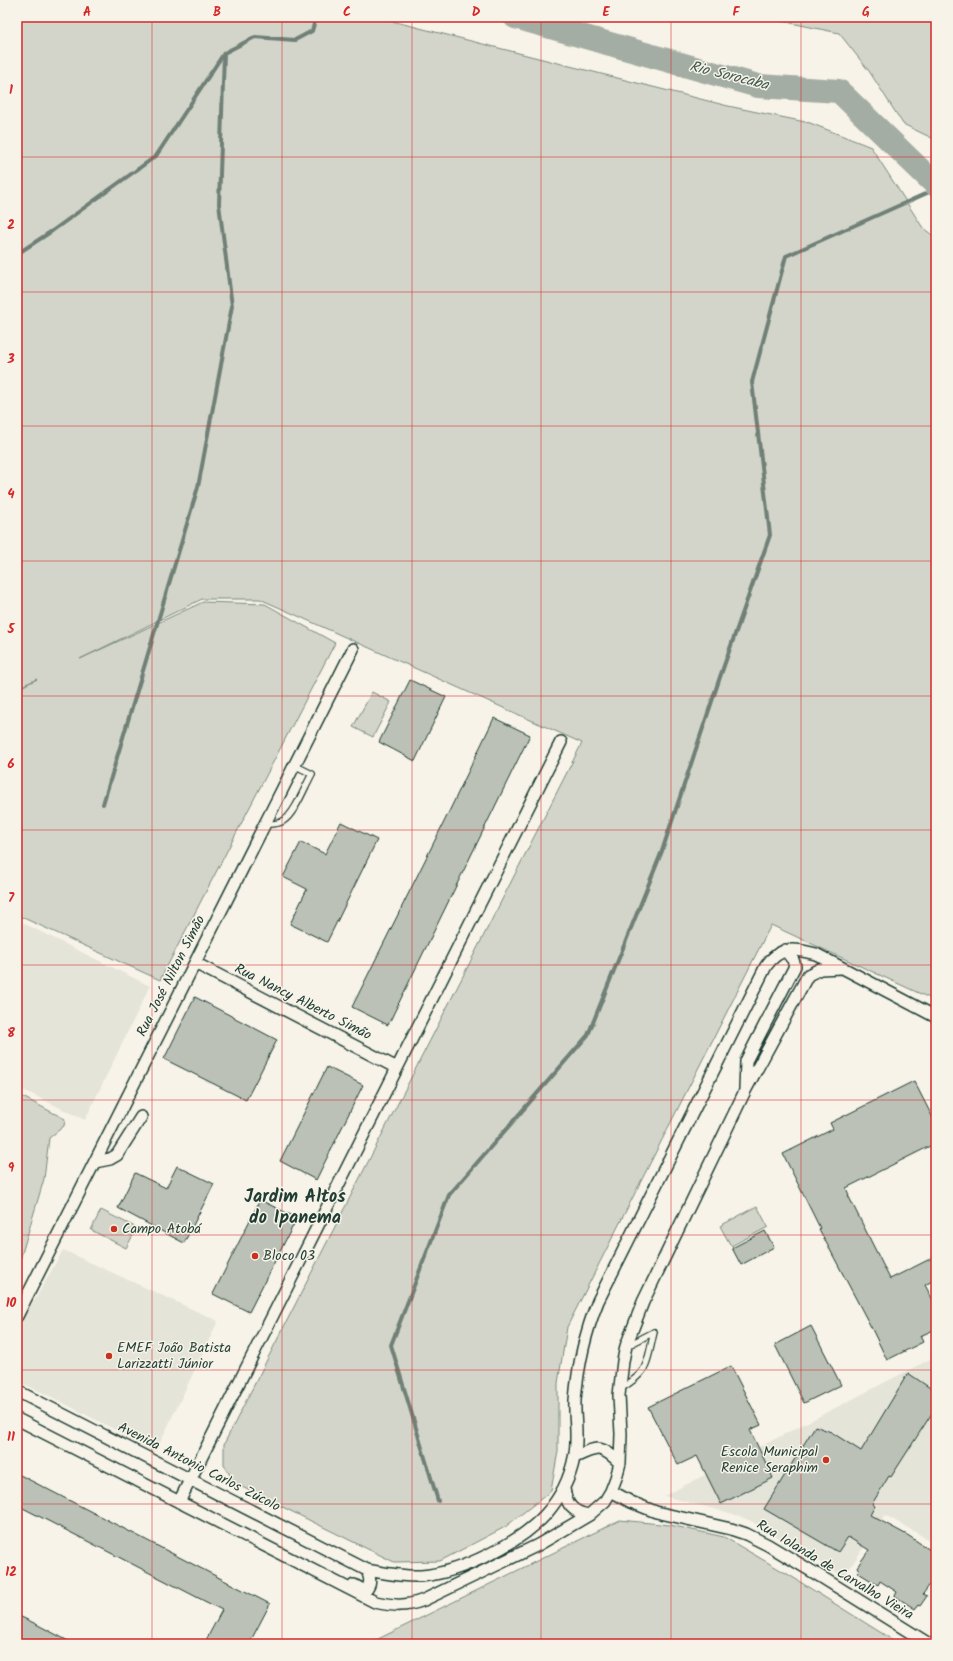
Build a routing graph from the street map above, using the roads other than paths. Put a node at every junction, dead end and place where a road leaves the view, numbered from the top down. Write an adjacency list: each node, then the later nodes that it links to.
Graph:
1 (353, 649): 3 (street, Rua José Nilton Simão)
2 (561, 742): 9 (street)
3 (294, 765): 4 (street, Rua José Nilton Simão); 4 (lane)
4 (264, 824): 6 (street, Rua José Nilton Simão)
5 (785, 950): 7 (street); 10 (street); 18 (street)
6 (194, 963): 9 (street, Rua Nancy Alberto Simão); 12 (street, Rua José Nilton Simão)
7 (842, 968): 8 (street); 10 (street)
8 (936, 1017)
9 (397, 1068): 20 (street)
10 (745, 1092): 14 (street)
11 (141, 1117): 12 (street)
12 (95, 1162): 13 (street, Rua José Nilton Simão)
13 (17, 1316)
14 (626, 1346): 15 (street); 15 (lane)
15 (619, 1390): 19 (street)
16 (17, 1391): 20 (street, Avenida Antonio Carlos Zúcolo)
17 (17, 1419): 23 (street)
18 (574, 1457): 19 (street); 21 (street)
19 (620, 1463): 22 (street)
20 (191, 1479): 23 (street); 26 (street, Avenida Antonio Carlos Zúcolo)
21 (564, 1489): 24 (street); 26 (street, Avenida Antonio Carlos Zúcolo)
22 (611, 1491): 24 (street); 27 (street, Rua Iolanda de Carvalho Vieira)
23 (179, 1502): 25 (street)
24 (588, 1515): 25 (street)
25 (265, 1545): 26 (street)
26 (367, 1570)
27 (929, 1644)

